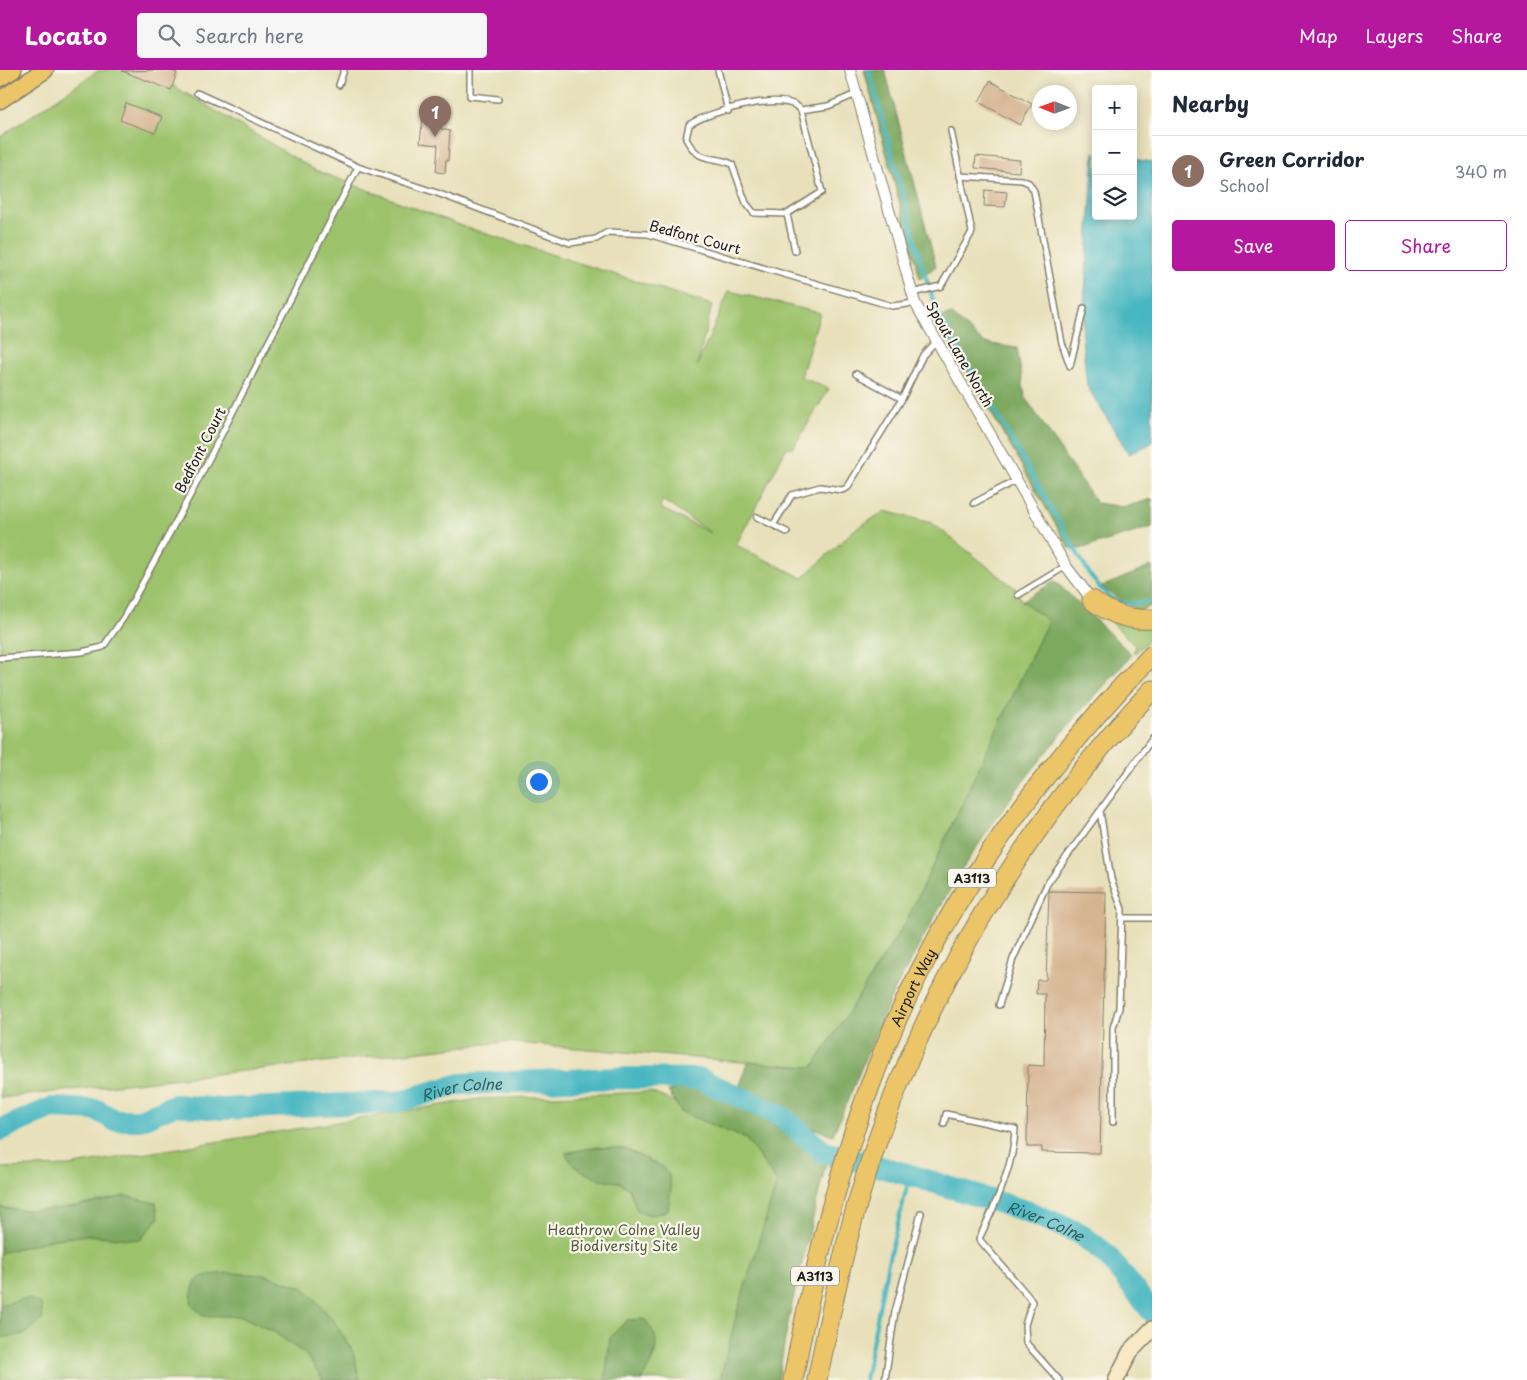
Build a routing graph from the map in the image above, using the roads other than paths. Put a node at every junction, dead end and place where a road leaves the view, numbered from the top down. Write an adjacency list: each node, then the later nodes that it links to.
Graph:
1 (13, 70): 7 (main road)
2 (45, 70): 12 (main road)
3 (344, 70): 8 (lane)
4 (470, 70): 11 (lane)
5 (718, 70): 13 (lane)
6 (850, 70): 10 (street, Spout Lane North)
7 (0, 78)
8 (339, 85)
9 (197, 92): 16 (lane, Bedfont Court)
10 (857, 94): 14 (lane); 20 (street, Spout Lane North)
11 (498, 99)
12 (0, 100)
13 (728, 110): 14 (lane); 18 (lane)
14 (801, 110): 18 (lane)
15 (951, 131): 17 (lane)
16 (358, 167): 21 (lane, Bedfont Court); 36 (lane, Bedfont Court)
17 (960, 176): 20 (lane); 22 (lane)
18 (787, 214): 19 (lane)
19 (795, 251)
20 (912, 293): 21 (street, Spout Lane North)
21 (915, 303): 23 (street, Spout Lane North)
22 (1084, 308)
23 (936, 341): 25 (lane); 26 (street, Spout Lane North)
24 (856, 374): 25 (lane)
25 (902, 399): 29 (lane)
26 (1017, 480): 27 (lane); 31 (street, Spout Lane North)
27 (974, 503)
28 (757, 517): 29 (lane)
29 (773, 525): 30 (lane)
30 (787, 532)
31 (1066, 566): 32 (lane); 33 (street, Spout Lane North)
32 (1018, 595)
33 (1092, 600): 34 (highway)
34 (1152, 619)
35 (1152, 655): 47 (highway, Airport Way / A3113)
36 (0, 658)
37 (1152, 690): 48 (highway, Airport Way / A3113)
38 (1152, 739): 39 (lane)
39 (1100, 811): 40 (lane); 42 (lane)
40 (1122, 918): 41 (lane); 43 (lane)
41 (1152, 918)
42 (999, 1005)
43 (1113, 1122)
44 (944, 1124): 50 (lane)
45 (921, 1213): 49 (lane)
46 (1148, 1332): 51 (street)
47 (793, 1380)
48 (816, 1380)
49 (885, 1380)
50 (1059, 1380)
51 (1116, 1380)

